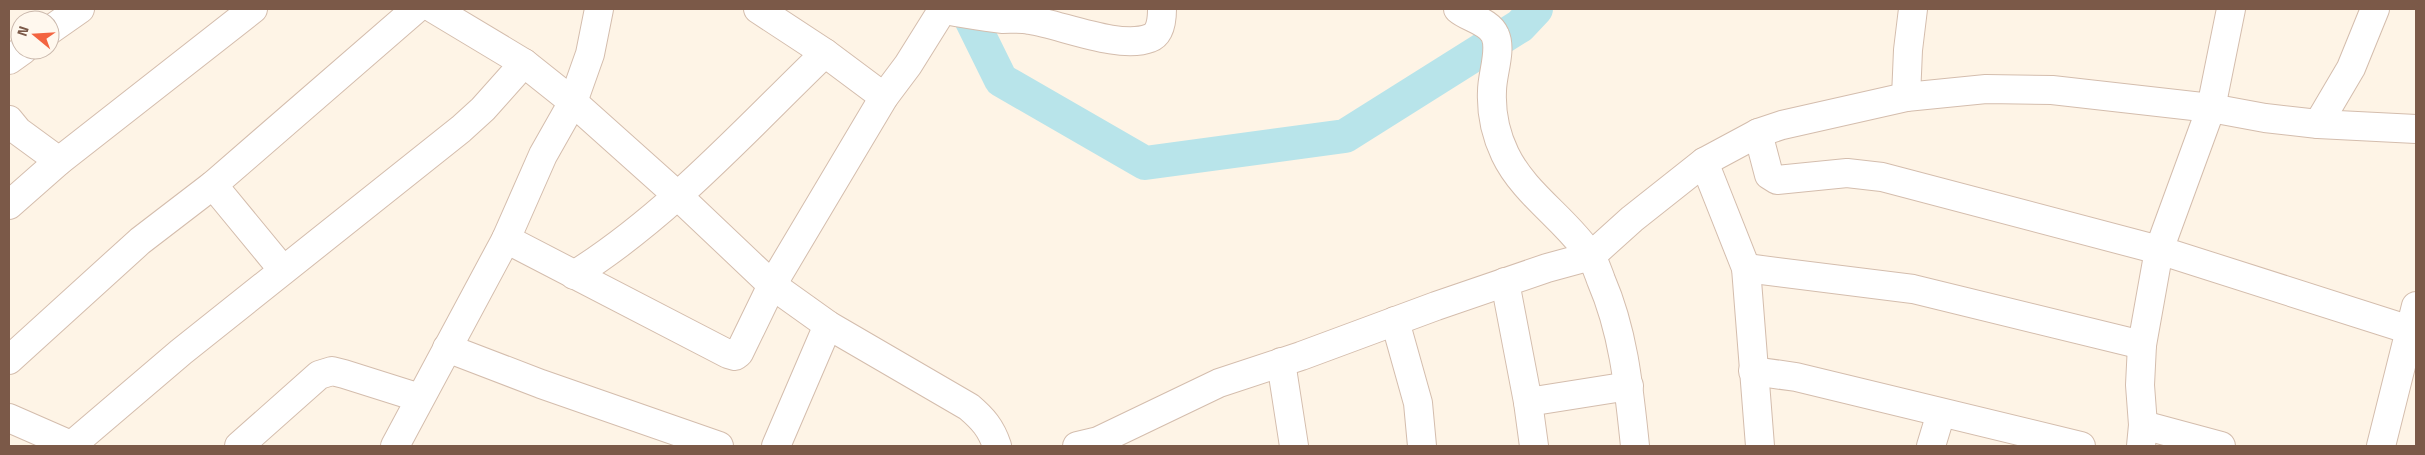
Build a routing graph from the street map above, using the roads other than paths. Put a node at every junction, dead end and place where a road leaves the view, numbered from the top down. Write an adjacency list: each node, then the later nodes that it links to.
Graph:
1 (80, 9): 13 (street)
2 (253, 9): 24 (street)
3 (416, 9): 26 (street)
4 (434, 9): 15 (street)
5 (599, 9): 18 (street)
6 (758, 9): 14 (street)
7 (943, 9): 8 (street); 16 (street)
8 (1162, 9)
9 (1458, 9): 31 (street)
10 (1913, 9): 17 (street)
11 (2231, 9): 19 (street)
12 (2376, 9): 21 (street)
13 (60, 23)
14 (825, 53): 16 (street); 27 (street)
15 (524, 63): 18 (street); 33 (street)
16 (884, 97): 36 (street)
17 (1906, 97): 19 (street); 23 (street)
18 (572, 102): 27 (street); 29 (street)
19 (2211, 108): 21 (street); 30 (street)
20 (9, 120): 24 (street)
21 (2318, 124): 22 (street)
22 (2416, 129)
23 (1758, 133): 25 (street); 30 (street)
24 (59, 161): 28 (street)
25 (1704, 162): 31 (street); 32 (street)
26 (213, 185): 33 (street); 42 (street)
27 (677, 195): 34 (street); 36 (street)
28 (9, 206)
29 (506, 239): 34 (street); 41 (street)
30 (2159, 250): 37 (street); 40 (street)
31 (1591, 256): 35 (street); 46 (street)
32 (1746, 268): 40 (street); 44 (street)
33 (283, 270): 55 (street)
34 (574, 274): 36 (street)
35 (1505, 282): 38 (street); 48 (street)
36 (772, 286): 39 (street)
37 (2413, 318): 45 (street)
38 (1396, 321): 43 (street); 62 (street)
39 (828, 325): 59 (street); 60 (street)
40 (2142, 345): 52 (street)
41 (447, 348): 47 (street); 51 (street)
42 (9, 360)
43 (1281, 362): 54 (street); 61 (street)
44 (1753, 371): 49 (street); 65 (street)
45 (2408, 375): 69 (street)
46 (1628, 386): 48 (street); 64 (street)
47 (420, 398): 56 (street); 57 (street)
48 (1528, 402): 63 (street)
49 (1941, 413): 66 (street); 67 (street)
50 (9, 418): 53 (street)
51 (654, 436): 58 (street)
52 (2142, 436): 68 (street)
53 (43, 440): 55 (street)
54 (1091, 445)
55 (73, 446)
56 (239, 446)
57 (395, 446)
58 (719, 446)
59 (776, 446)
60 (997, 446)
61 (1294, 446)
62 (1422, 446)
63 (1534, 446)
64 (1635, 446)
65 (1760, 446)
66 (1931, 446)
67 (2081, 446)
68 (2222, 446)
69 (2381, 446)

